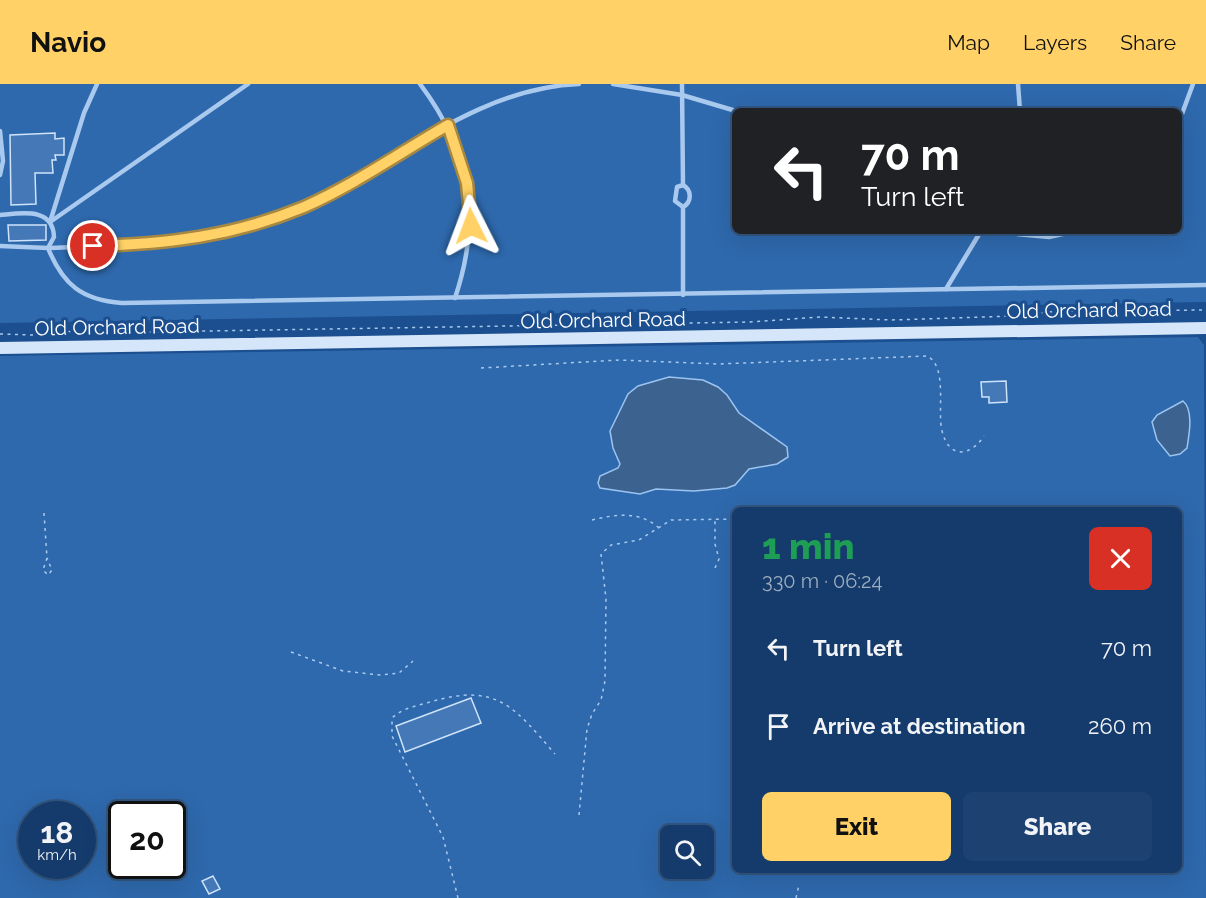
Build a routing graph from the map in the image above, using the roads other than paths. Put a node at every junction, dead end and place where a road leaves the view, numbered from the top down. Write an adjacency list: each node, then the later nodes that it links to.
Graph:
1 (97, 84): 19 (lane)
2 (248, 84): 19 (lane)
3 (420, 84): 13 (lane)
4 (579, 84): 13 (lane)
5 (613, 84): 9 (lane)
6 (682, 84): 9 (lane)
7 (1018, 84): 10 (lane)
8 (1193, 84): 12 (lane)
9 (682, 95): 11 (lane); 16 (lane)
10 (1020, 108)
11 (732, 110)
12 (1182, 114)
13 (448, 125): 24 (lane); 28 (lane)
14 (0, 131): 15 (lane)
15 (0, 175)
16 (682, 185): 17 (lane); 17 (lane)
17 (683, 207): 27 (lane)
18 (0, 215): 19 (lane)
19 (50, 222): 24 (lane)
20 (981, 234): 26 (lane)
21 (1016, 234): 22 (lane)
22 (1063, 234)
23 (0, 246): 24 (lane)
24 (48, 248): 28 (lane)
25 (1206, 285): 26 (lane)
26 (946, 289): 27 (lane)
27 (683, 295): 28 (lane)
28 (455, 298)
29 (1206, 328): 30 (main road, Old Orchard Road)
30 (0, 348)

